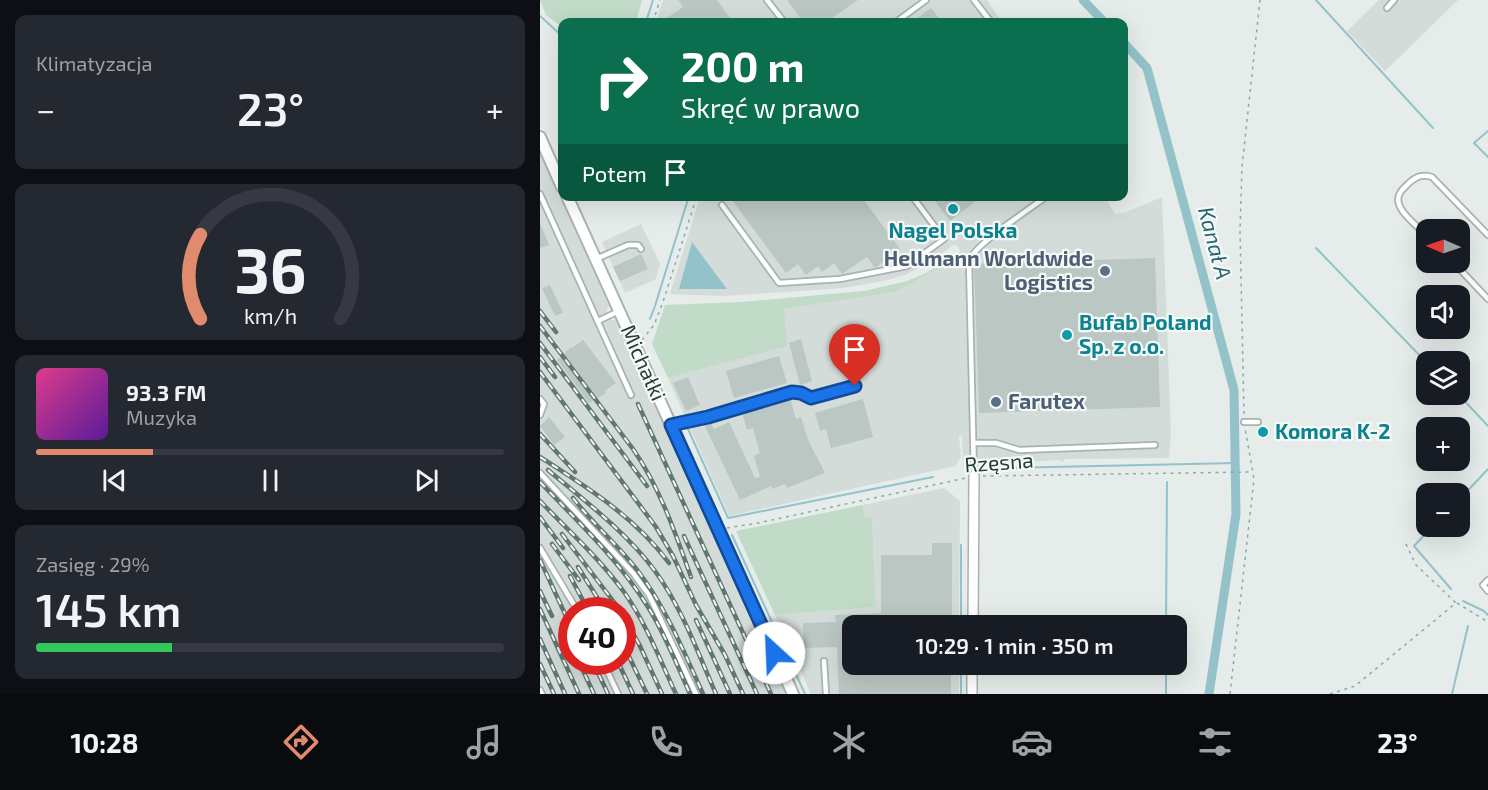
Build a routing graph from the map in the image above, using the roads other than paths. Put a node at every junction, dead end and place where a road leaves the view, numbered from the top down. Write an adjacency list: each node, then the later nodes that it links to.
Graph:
1 (767, 0): 6 (lane)
2 (926, 0): 7 (lane)
3 (974, 0): 8 (lane)
4 (1394, 0): 5 (lane)
5 (1387, 8)
6 (781, 18)
7 (901, 18)
8 (988, 18)
9 (540, 137): 10 (street)
10 (558, 178)
11 (540, 194): 23 (lane)
12 (569, 201): 19 (street, Michałki)
13 (916, 201): 15 (lane)
14 (1040, 201): 31 (lane)
15 (722, 205)
16 (1416, 225): 17 (lane)
17 (1488, 235)
18 (641, 249): 19 (lane)
19 (596, 259): 22 (street, Michałki)
20 (1463, 273): 21 (lane)
21 (1488, 299)
22 (619, 311): 23 (lane); 30 (street, Michałki)
23 (598, 321): 25 (lane)
24 (855, 386): 30 (lane)
25 (632, 395)
26 (540, 399): 27 (lane)
27 (540, 415)
28 (1244, 422): 29 (lane)
29 (1257, 422)
30 (671, 425): 47 (street, Michałki)
31 (973, 443): 32 (lane); 34 (lane)
32 (1155, 445)
33 (540, 473): 46 (lane)
34 (974, 476): 39 (street)
35 (540, 548): 38 (lane)
36 (1488, 580): 37 (lane)
37 (1488, 591)
38 (569, 597)
39 (973, 615)
40 (824, 661): 48 (lane)
41 (609, 675): 45 (lane)
42 (972, 675): 49 (street)
43 (540, 690): 44 (lane)
44 (542, 694)
45 (618, 694)
46 (696, 694)
47 (793, 694)
48 (826, 694)
49 (972, 694)

